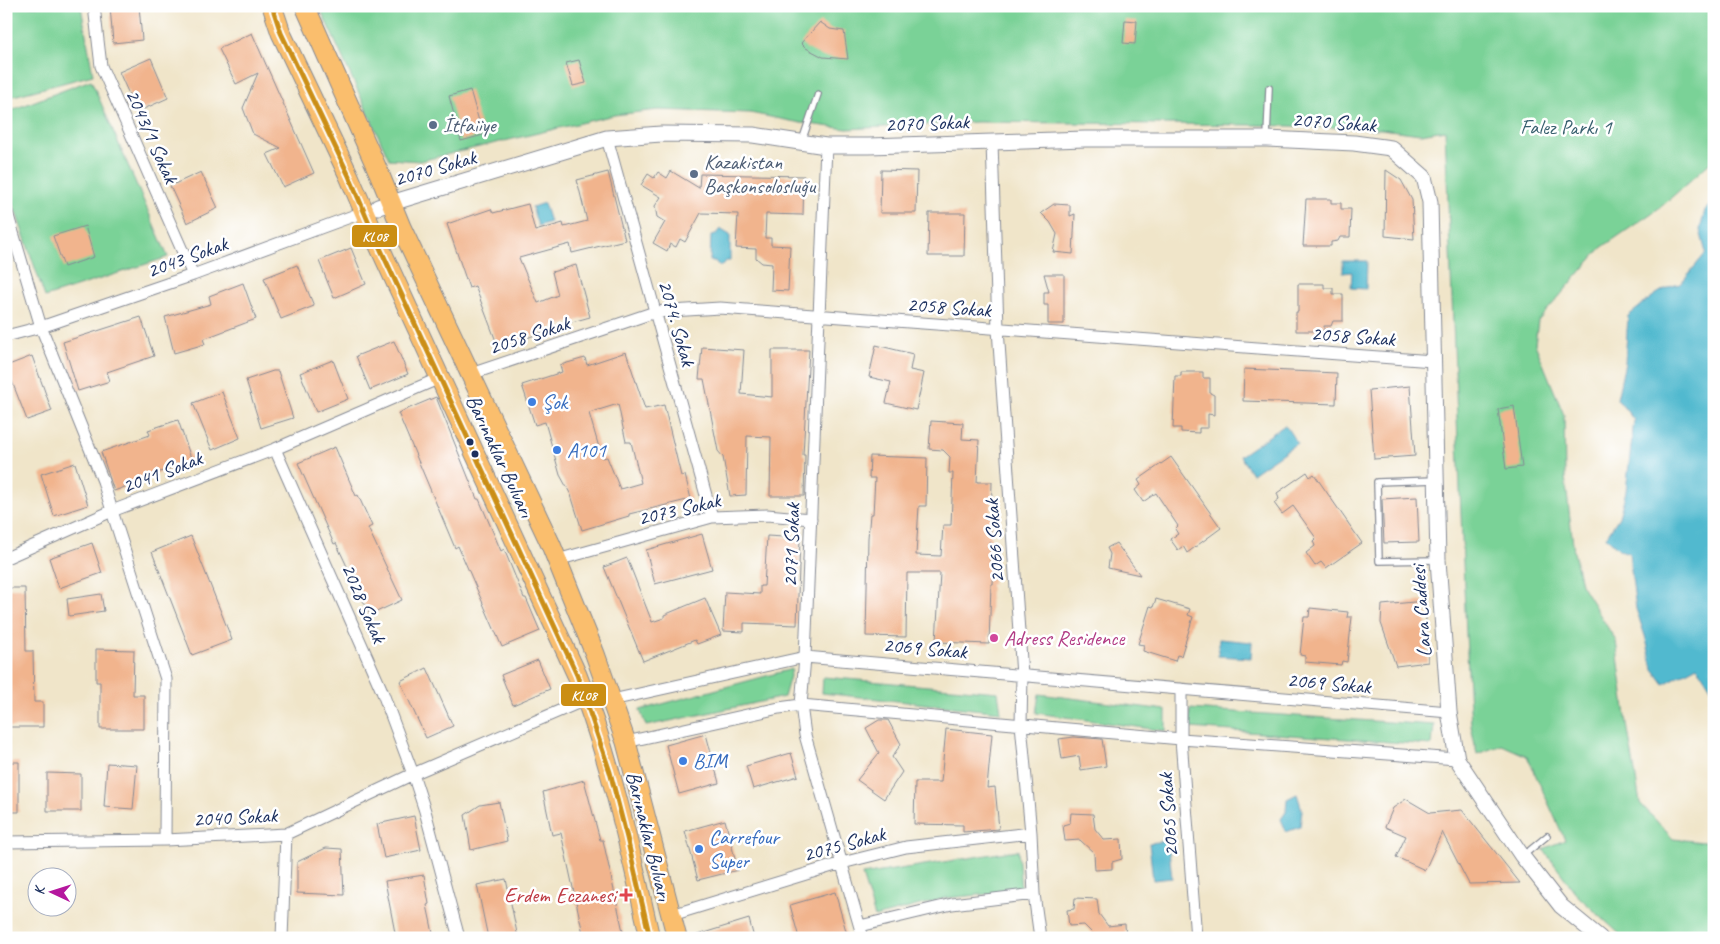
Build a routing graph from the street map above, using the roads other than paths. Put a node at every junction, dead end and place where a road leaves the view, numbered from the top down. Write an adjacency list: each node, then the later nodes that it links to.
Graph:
1 (94, 6): 14 (street, 2043/1 Sokak)
2 (272, 6): 11 (main road, Barınaklar Bulvarı)
3 (305, 6): 11 (main road, Barınaklar Bulvarı)
4 (1269, 88): 7 (lane)
5 (818, 94): 9 (lane)
6 (607, 138): 9 (street, 2070 Sokak); 11 (street, 2070 Sokak); 15 (street, 2074. Sokak)
7 (1267, 139): 8 (street, 2070 Sokak); 13 (street, 2070 Sokak)
8 (992, 142): 10 (street, 2070 Sokak); 18 (street, 2066 Sokak)
9 (802, 143): 10 (street, 2070 Sokak)
10 (826, 146): 16 (street, 2071 Sokak)
11 (378, 207): 14 (street, 2043 Sokak); 21 (main road, Barınaklar Bulvarı); 22 (main road, Barınaklar Bulvarı)
12 (6, 208): 17 (street, 2041 Sokak)
13 (1431, 229): 20 (street, Lara Caddesi)
14 (193, 275): 17 (street, 2043 Sokak)
15 (655, 312): 16 (street, 2058 Sokak); 21 (street, 2058 Sokak); 26 (street, 2074. Sokak)
16 (819, 315): 18 (street, 2058 Sokak); 27 (street, 2071 Sokak)
17 (41, 327): 19 (street, 2043 Sokak); 25 (street, 2041 Sokak)
18 (998, 329): 20 (street, 2058 Sokak); 32 (street, 2066 Sokak)
19 (6, 336)
20 (1433, 361): 24 (street, Lara Caddesi)
21 (472, 374): 29 (main road, Barınaklar Bulvarı)
22 (440, 378): 23 (street, 2041 Sokak); 34 (main road, Barınaklar Bulvarı)
23 (275, 449): 25 (street, 2041 Sokak); 42 (street, 2028 Sokak)
24 (1436, 480): 30 (street, Lara Caddesi); 30 (lane)
25 (112, 512): 28 (street); 46 (street)
26 (712, 517): 27 (street, 2073 Sokak); 29 (street, 2073 Sokak)
27 (811, 518): 31 (street, 2071 Sokak)
28 (6, 558)
29 (557, 560): 35 (main road, Barınaklar Bulvarı)
30 (1438, 560): 37 (street, Lara Caddesi)
31 (805, 657): 32 (street, 2069 Sokak); 35 (street, 2069 Sokak); 36 (street, 2071 Sokak)
32 (1022, 675): 33 (street, 2069 Sokak); 38 (street, 2066 Sokak)
33 (1181, 689): 37 (street, 2069 Sokak); 39 (street, 2065 Sokak)
34 (587, 699): 42 (street, 2040 Sokak); 55 (main road, Barınaklar Bulvarı)
35 (612, 700): 40 (main road, Barınaklar Bulvarı)
36 (802, 705): 38 (street); 40 (street); 49 (street, 2071 Sokak)
37 (1449, 712): 41 (street, Lara Caddesi)
38 (1021, 724): 39 (street); 43 (street, 2066 Sokak)
39 (1181, 739): 41 (street); 58 (street, 2065 Sokak)
40 (626, 742): 51 (main road, Barınaklar Bulvarı)
41 (1457, 759): 48 (street, Lara Caddesi)
42 (413, 774): 44 (street, 2040 Sokak); 54 (street)
43 (1031, 833): 49 (street, 2075 Sokak); 50 (street, 2066 Sokak)
44 (286, 834): 46 (street, 2040 Sokak); 53 (street)
45 (1547, 836): 48 (lane)
46 (165, 840): 47 (street, 2040 Sokak)
47 (6, 842)
48 (1522, 856): 59 (street, Lara Caddesi)
49 (842, 863): 51 (street, 2075 Sokak); 52 (street, 2071 Sokak)
50 (1034, 894): 52 (street); 57 (street, 2066 Sokak)
51 (672, 915): 56 (main road, Barınaklar Bulvarı)
52 (862, 932)
53 (282, 938)
54 (459, 938)
55 (650, 938)
56 (677, 938)
57 (1040, 938)
58 (1196, 938)
59 (1600, 938)

